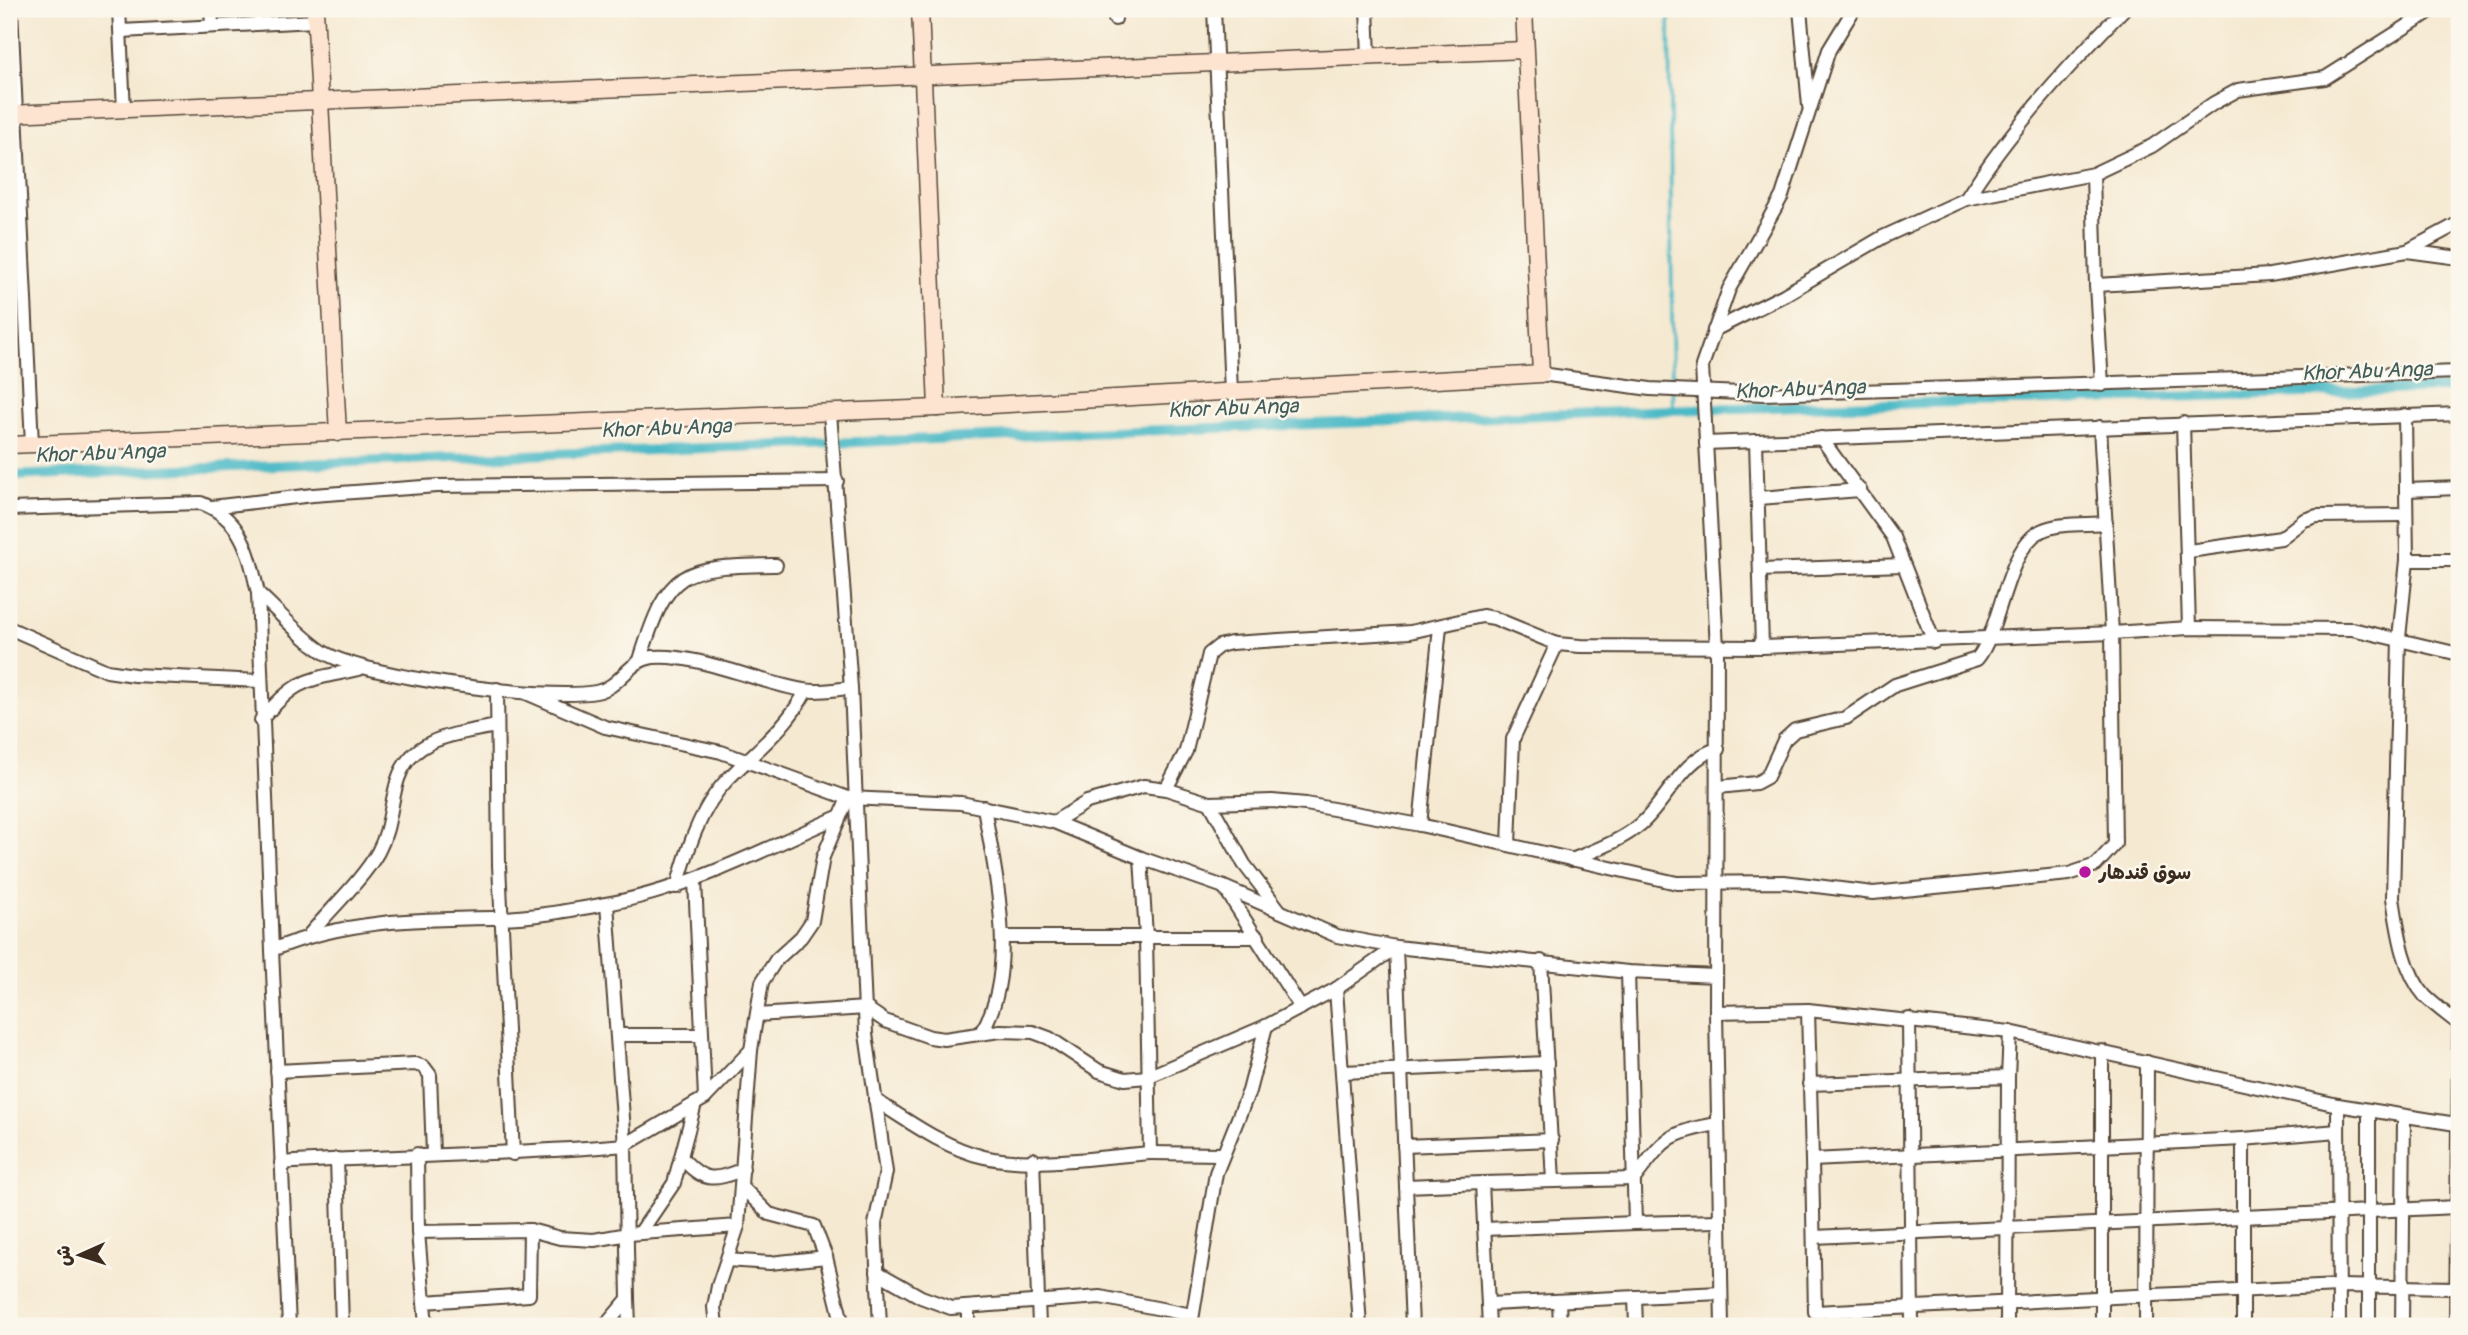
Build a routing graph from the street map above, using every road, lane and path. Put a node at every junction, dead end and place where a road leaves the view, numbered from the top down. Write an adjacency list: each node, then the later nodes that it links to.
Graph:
1 (11, 9): 21 (street)
2 (120, 9): 14 (street)
3 (211, 9): 13 (street)
4 (920, 9): 18 (street)
5 (1214, 9): 17 (street)
6 (1367, 9): 16 (street)
7 (1524, 9): 15 (street)
8 (1800, 9): 22 (street)
9 (1854, 9): 22 (street)
10 (2124, 9): 24 (street)
11 (2434, 9): 23 (street)
12 (315, 15): 13 (street); 19 (street)
13 (212, 25): 14 (street)
14 (121, 31): 20 (street)
15 (1525, 50): 16 (street); 31 (street)
16 (1369, 56): 17 (street)
17 (1216, 62): 18 (street); 33 (street)
18 (923, 74): 19 (street); 35 (street)
19 (318, 102): 20 (street); 41 (street)
20 (124, 110): 21 (street)
21 (13, 114): 45 (street)
22 (1810, 116): 29 (street)
23 (2093, 174): 24 (street); 28 (street)
24 (1966, 199): 29 (street)
25 (2459, 223): 26 (street)
26 (2407, 251): 27 (street); 28 (street)
27 (2459, 258)
28 (2096, 285): 32 (street)
29 (1714, 330): 34 (street)
30 (2459, 372): 32 (street)
31 (1541, 374): 33 (street); 34 (street)
32 (2102, 385): 34 (street)
33 (1231, 392): 35 (street)
34 (1703, 397): 44 (street)
35 (937, 408): 36 (street)
36 (830, 413): 41 (street); 47 (street)
37 (2459, 414): 38 (street)
38 (2405, 415): 39 (street); 50 (street)
39 (2183, 423): 40 (street); 56 (street)
40 (2100, 427): 42 (street); 55 (street)
41 (338, 433): 45 (street)
42 (1821, 438): 43 (street); 49 (street)
43 (1756, 441): 44 (street); 51 (street)
44 (1706, 443): 72 (street)
45 (32, 444): 46 (street)
46 (9, 445)
47 (836, 481): 52 (street); 77 (street)
48 (2459, 488): 50 (street)
49 (1860, 490): 51 (street); 60 (street)
50 (2406, 490): 54 (street)
51 (1759, 498): 61 (street)
52 (211, 507): 53 (street); 62 (street)
53 (9, 509)
54 (2406, 515): 56 (street); 58 (street)
55 (2106, 523): 66 (street); 68 (street)
56 (2189, 551): 65 (street)
57 (2459, 560): 58 (street)
58 (2407, 561): 67 (street)
59 (776, 565): 74 (street)
60 (1903, 565): 61 (street); 69 (street)
61 (1761, 570): 71 (street)
62 (258, 593): 75 (street); 76 (street)
63 (1440, 627): 70 (street); 86 (street); 92 (street)
64 (9, 628): 76 (street)
65 (2189, 628): 66 (street); 67 (street)
66 (2112, 633): 68 (street); 97 (street)
67 (2399, 638): 73 (street); 119 (street)
68 (1990, 639): 69 (street); 85 (street)
69 (1934, 642): 71 (street)
70 (1558, 644): 72 (street); 93 (street)
71 (1762, 647): 72 (street)
72 (1717, 648): 83 (street)
73 (2459, 654)
74 (640, 660): 79 (street); 80 (street)
75 (365, 668): 78 (street); 81 (street)
76 (260, 681): 81 (street)
77 (851, 688): 79 (street); 87 (street)
78 (497, 690): 80 (street); 82 (street)
79 (806, 691): 84 (street)
80 (526, 692): 84 (street)
81 (261, 720): 108 (street)
82 (496, 726): 102 (street); 103 (street)
83 (1718, 749): 85 (street); 95 (street)
84 (747, 762): 87 (street); 98 (street)
85 (1718, 787): 97 (street)
86 (1166, 789): 88 (street); 91 (street)
87 (852, 798): 89 (street); 90 (street); 113 (street)
88 (1210, 803): 92 (street); 101 (street)
89 (984, 807): 91 (street); 105 (street)
90 (838, 817): 96 (street); 117 (street)
91 (1054, 822): 94 (street)
92 (1420, 825): 93 (street)
93 (1510, 845): 95 (street)
94 (1141, 858): 99 (street); 104 (street)
95 (1572, 860): 97 (street)
96 (695, 880): 98 (street); 124 (street)
97 (1718, 884): 111 (street)
98 (677, 887): 100 (street)
99 (1224, 887): 101 (street); 106 (street)
100 (607, 904): 102 (street); 123 (street)
101 (1282, 915): 107 (street)
102 (502, 918): 103 (street); 155 (street)
103 (309, 934): 108 (street)
104 (1146, 936): 105 (street); 106 (street); 133 (street)
105 (1002, 937): 122 (street)
106 (1258, 937): 114 (street)
107 (1396, 947): 109 (street); 112 (street); 130 (street)
108 (272, 950): 131 (street)
109 (1541, 961): 110 (street); 129 (street)
110 (1628, 972): 111 (street); 165 (street)
111 (1716, 976): 116 (street)
112 (1336, 989): 114 (street); 132 (street)
113 (866, 1008): 117 (street); 122 (street); 137 (street)
114 (1301, 1008): 120 (street)
115 (1808, 1010): 116 (street); 118 (street); 136 (street)
116 (1716, 1012): 142 (street)
117 (757, 1015): 125 (street)
118 (1909, 1019): 121 (street); 135 (street)
119 (2459, 1024): 127 (street)
120 (1266, 1027): 133 (street); 156 (street)
121 (2010, 1032): 126 (street); 134 (street)
122 (980, 1034): 133 (street)
123 (618, 1035): 124 (street); 147 (street)
124 (702, 1035): 138 (street)
125 (751, 1050): 138 (street); 164 (street)
126 (2102, 1051): 128 (street); 150 (street)
127 (2458, 1052): 143 (street)
128 (2147, 1062): 139 (street); 148 (street)
129 (1547, 1063): 130 (street); 146 (street)
130 (1401, 1070): 132 (street); 149 (street)
131 (277, 1071): 154 (street); 163 (street)
132 (1343, 1072): 220 (street)
133 (1147, 1076): 152 (street)
134 (2008, 1077): 135 (street); 151 (street)
135 (1910, 1079): 136 (street); 157 (street)
136 (1809, 1084): 162 (street)
137 (875, 1100): 161 (street); 190 (street)
138 (700, 1101): 147 (street); 158 (street)
139 (2338, 1105): 140 (street); 144 (street)
140 (2369, 1111): 141 (street); 172 (street)
141 (2404, 1117): 143 (street); 171 (street)
142 (1717, 1124): 165 (street); 176 (street)
143 (2456, 1124): 159 (street)
144 (2338, 1131): 145 (street); 173 (street)
145 (2243, 1139): 148 (street); 174 (street)
146 (1552, 1140): 149 (street); 166 (street)
147 (625, 1145): 155 (street); 185 (street)
148 (2147, 1145): 150 (street); 175 (street)
149 (1404, 1146): 168 (street)
150 (2100, 1147): 151 (street); 177 (street)
151 (2007, 1150): 157 (street); 180 (street)
152 (1150, 1153): 156 (street); 161 (street)
153 (418, 1154): 154 (street); 160 (street); 183 (street)
154 (433, 1154): 155 (street)
155 (513, 1154)
156 (1221, 1154): 209 (street)
157 (1910, 1155): 162 (street); 184 (street)
158 (681, 1157): 164 (street); 185 (street)
159 (2458, 1157): 170 (street)
160 (337, 1159): 163 (street); 211 (street)
161 (1033, 1159): 201 (street)
162 (1812, 1160): 186 (street)
163 (281, 1163): 210 (street)
164 (743, 1169): 169 (street)
165 (1634, 1179): 166 (street); 178 (street)
166 (1553, 1181): 167 (street)
167 (1482, 1183): 168 (street); 182 (street)
168 (1406, 1186): 221 (street)
169 (742, 1187): 179 (street); 187 (street)
170 (2457, 1207): 171 (street); 189 (street)
171 (2403, 1208): 172 (street); 193 (street)
172 (2370, 1209): 173 (street); 192 (street)
173 (2338, 1211): 174 (street); 191 (street)
174 (2242, 1215): 175 (street); 195 (street)
175 (2145, 1220): 177 (street); 198 (street)
176 (1719, 1221): 178 (street); 196 (street)
177 (2102, 1222): 180 (street); 200 (street)
178 (1635, 1223): 182 (street)
179 (738, 1226): 185 (street); 188 (street)
180 (2007, 1226): 184 (street); 205 (street)
181 (530, 1230): 183 (street); 185 (street); 203 (street)
182 (1484, 1230): 204 (street)
183 (418, 1232): 203 (street)
184 (1910, 1232): 186 (street); 207 (street)
185 (634, 1234): 199 (street)
186 (1814, 1237): 208 (street)
187 (825, 1257): 188 (street); 216 (street)
188 (727, 1260): 215 (street)
189 (2458, 1265): 194 (street)
190 (877, 1272): 206 (street); 217 (street)
191 (2338, 1286): 192 (street); 195 (street); 232 (street)
192 (2369, 1286): 193 (street); 233 (street)
193 (2402, 1287): 194 (street); 234 (street)
194 (2456, 1288): 235 (street)
195 (2242, 1292): 198 (street); 231 (street)
196 (1721, 1293): 197 (street); 225 (street)
197 (1635, 1297): 202 (street); 224 (street)
198 (2146, 1297): 200 (street); 230 (street)
199 (628, 1298): 213 (street); 214 (street)
200 (2101, 1299): 205 (street); 229 (street)
201 (1039, 1301): 206 (street); 209 (street); 219 (street)
202 (1559, 1301): 204 (street); 223 (street)
203 (424, 1302): 212 (street)
204 (1489, 1304): 222 (street)
205 (2007, 1304): 207 (street); 228 (street)
206 (968, 1308): 218 (street)
207 (1911, 1308): 208 (street); 227 (street)
208 (1815, 1312): 226 (street)
209 (1191, 1321)
210 (289, 1326)
211 (342, 1326)
212 (425, 1326)
213 (605, 1326)
214 (629, 1326)
215 (716, 1326)
216 (843, 1326)
217 (880, 1326)
218 (968, 1326)
219 (1039, 1326)
220 (1360, 1326)
221 (1412, 1326)
222 (1489, 1326)
223 (1560, 1326)
224 (1636, 1326)
225 (1722, 1326)
226 (1816, 1326)
227 (1912, 1326)
228 (2007, 1326)
229 (2102, 1326)
230 (2146, 1326)
231 (2243, 1326)
232 (2339, 1326)
233 (2369, 1326)
234 (2402, 1326)
235 (2456, 1326)

